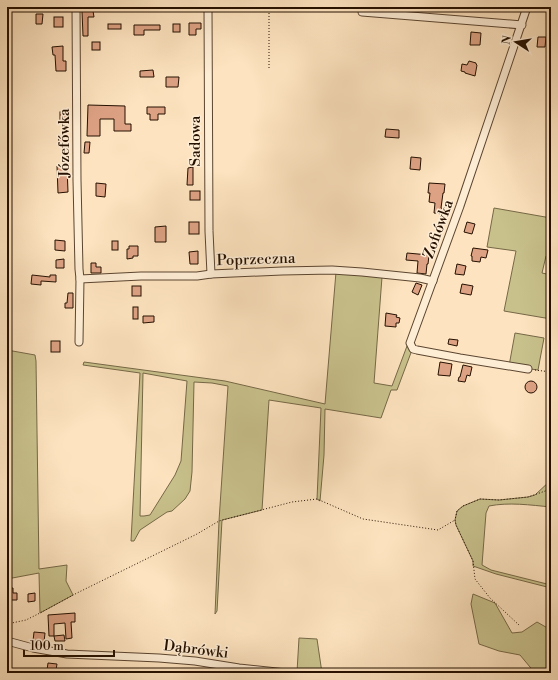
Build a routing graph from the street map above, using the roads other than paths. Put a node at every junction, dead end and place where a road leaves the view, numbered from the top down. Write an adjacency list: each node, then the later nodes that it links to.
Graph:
1 (76, 7): 7 (street, Józefówka)
2 (208, 7): 6 (street, Sadowa)
3 (528, 7): 5 (street, Zofiówka)
4 (362, 12): 5 (street)
5 (522, 25): 8 (street, Zofiówka)
6 (211, 274): 7 (street, Poprzeczna); 8 (street, Poprzeczna)
7 (80, 279): 9 (street, Józefówka)
8 (433, 281): 10 (street, Zofiówka)
9 (79, 342)
10 (528, 369)
11 (7, 641): 12 (street, Dąbrówki)
12 (286, 673)

